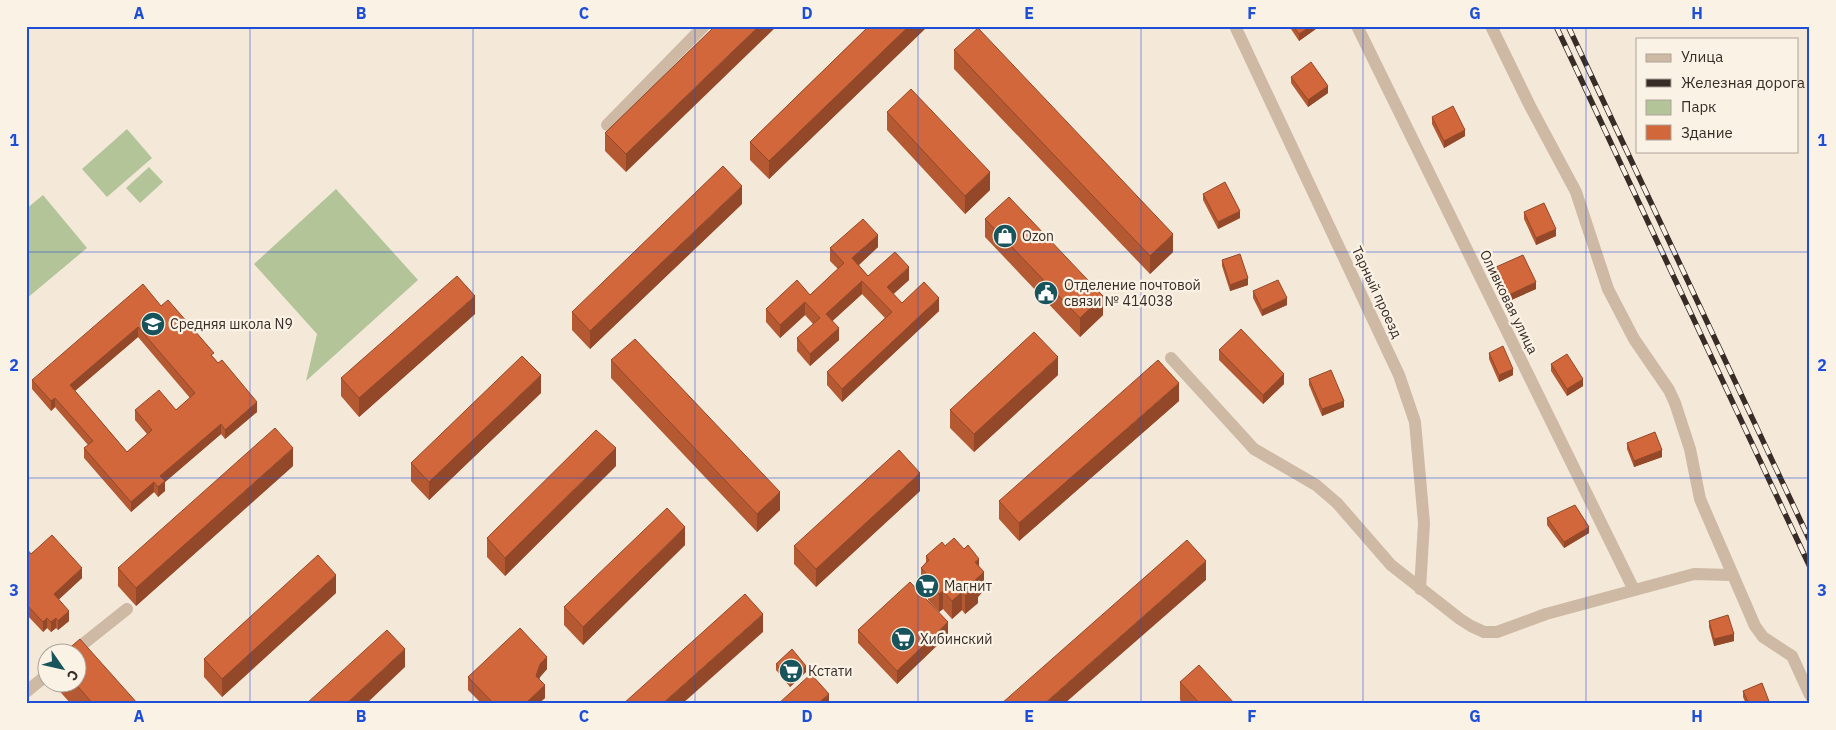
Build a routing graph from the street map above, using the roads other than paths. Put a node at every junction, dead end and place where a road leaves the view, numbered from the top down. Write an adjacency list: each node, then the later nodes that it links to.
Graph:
1 (704, 26): 5 (street)
2 (1235, 26): 8 (street, Тарный проезд)
3 (1357, 26): 9 (street, Оливковая улица)
4 (1491, 26): 7 (street)
5 (607, 125)
6 (1170, 358): 8 (street)
7 (1732, 575): 9 (street); 14 (street)
8 (1420, 589): 9 (street)
9 (1634, 590)
10 (127, 609): 11 (street)
11 (86, 642)
12 (38, 682): 13 (street)
13 (26, 692)
14 (1810, 695)

